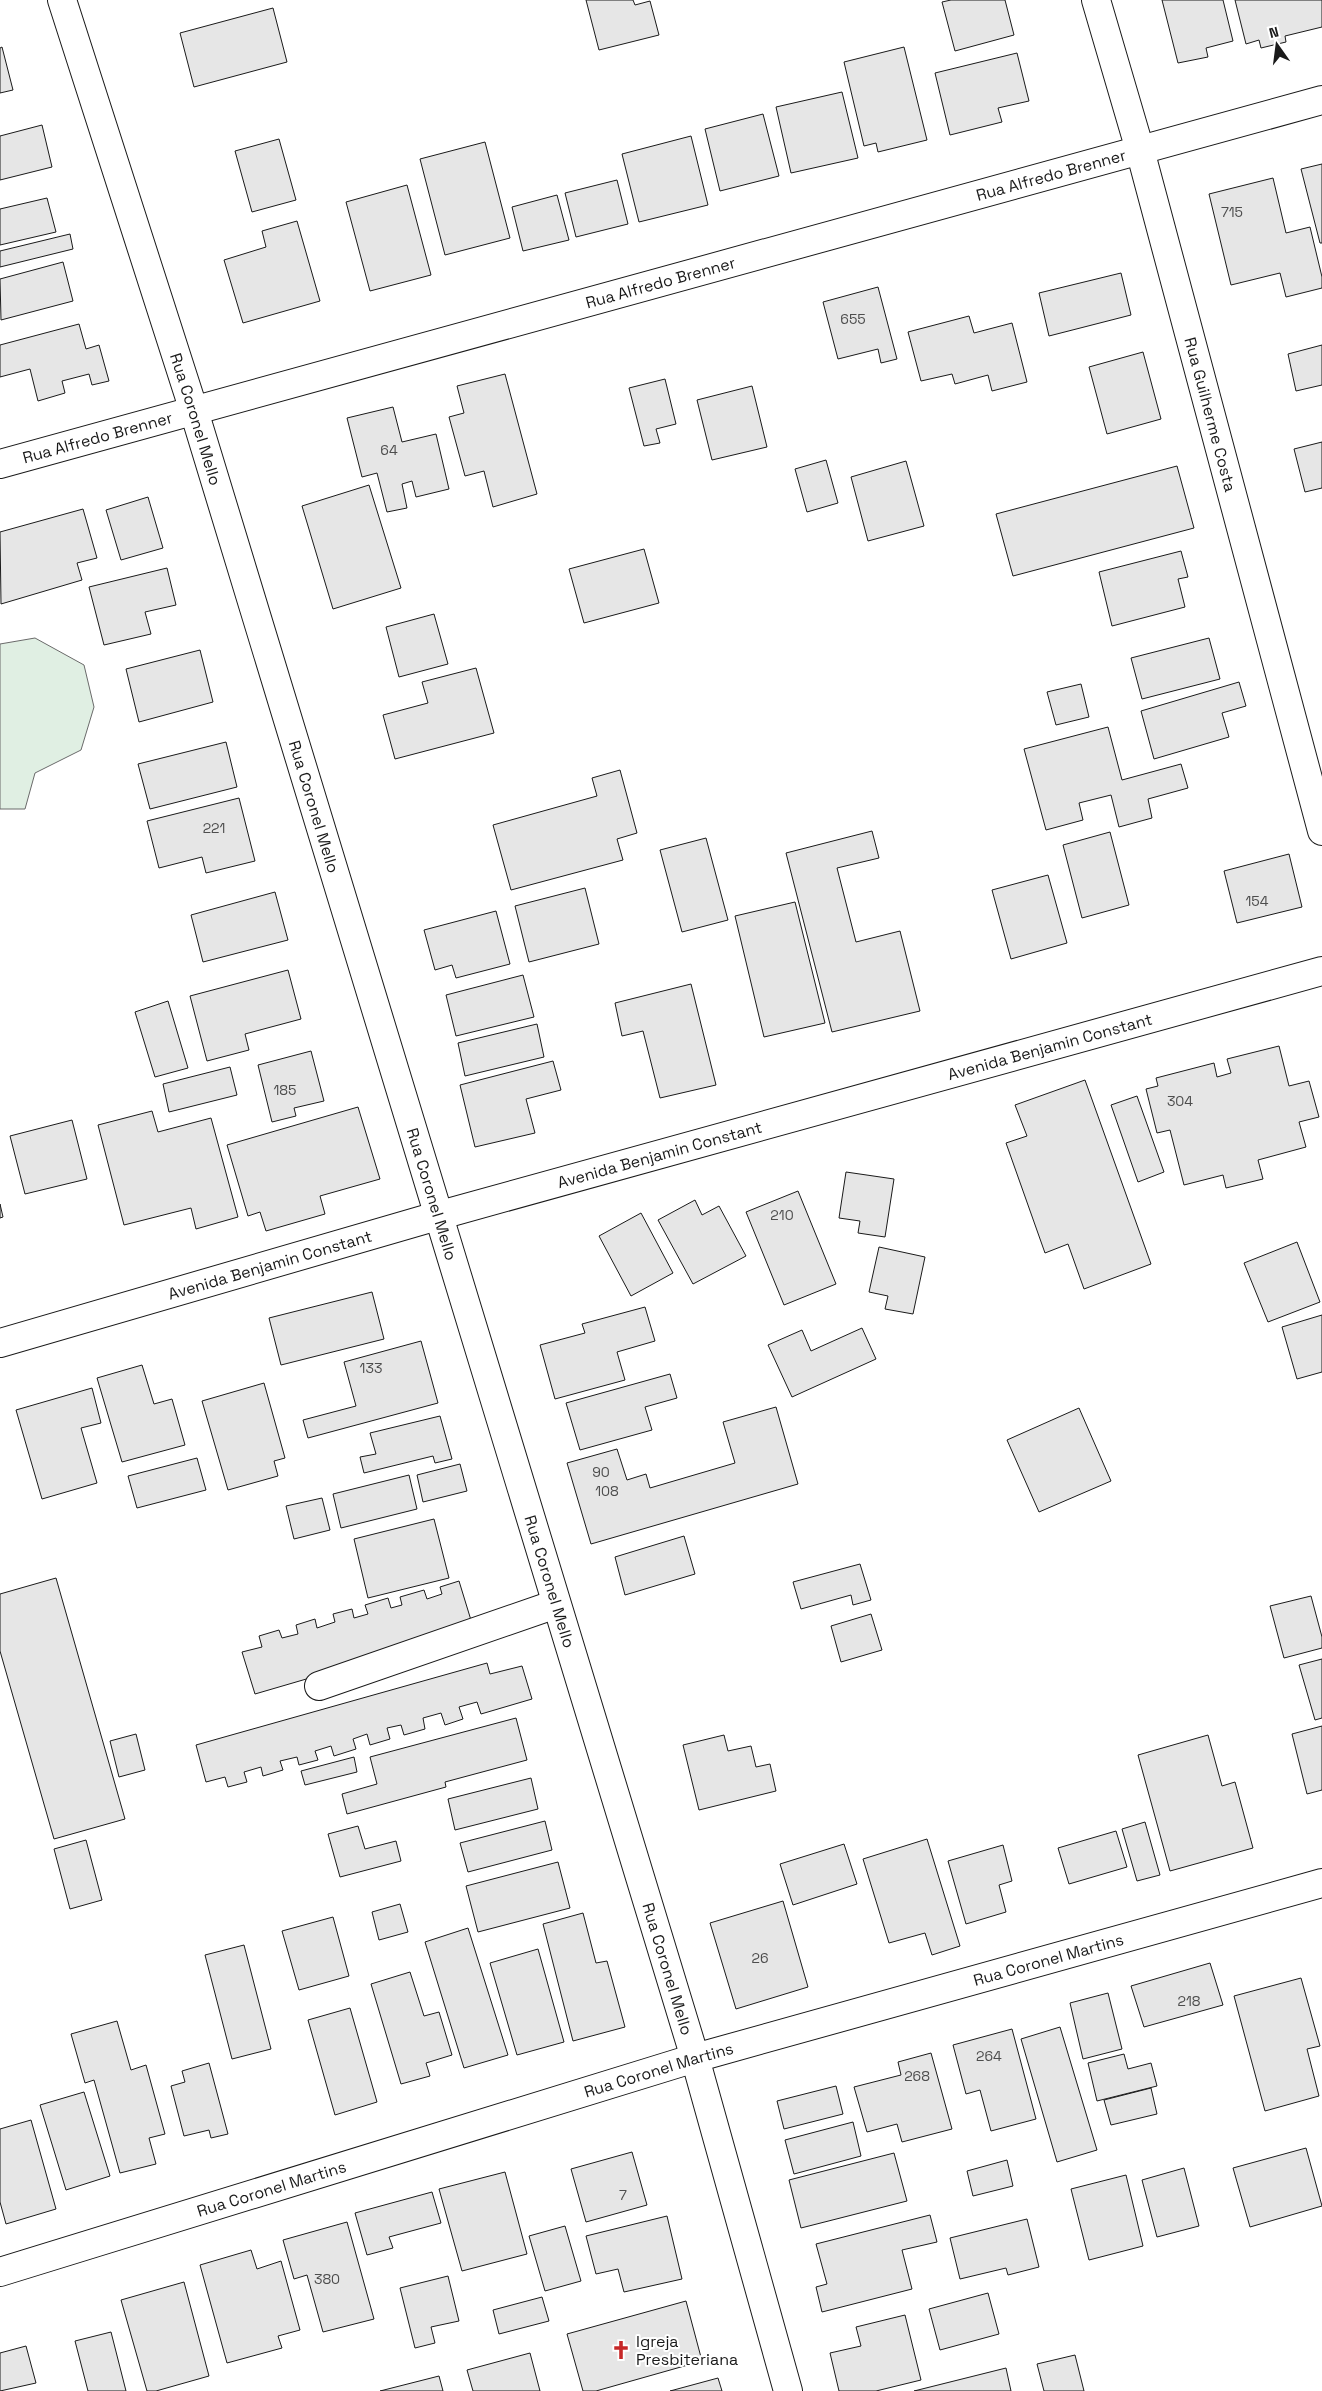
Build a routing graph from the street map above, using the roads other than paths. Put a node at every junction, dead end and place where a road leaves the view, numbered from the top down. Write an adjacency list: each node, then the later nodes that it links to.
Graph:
1 (62, 0): 5 (street, Rua Coronel Mello)
2 (1096, 0): 4 (street, Rua Guilherme Costa)
3 (1322, 100): 4 (street, Rua Alfredo Brenner)
4 (1140, 150): 5 (street, Rua Alfredo Brenner); 7 (street, Rua Guilherme Costa)
5 (194, 411): 6 (street, Rua Alfredo Brenner); 9 (street, Rua Coronel Mello)
6 (0, 464)
7 (1322, 831)
8 (1322, 971): 9 (street, Avenida Benjamin Constant)
9 (437, 1216): 10 (street, Avenida Benjamin Constant); 11 (street, Rua Coronel Mello)
10 (0, 1344)
11 (556, 1604): 12 (street); 14 (street, Rua Coronel Mello)
12 (319, 1686)
13 (1322, 1883): 14 (street, Rua Coronel Martins)
14 (695, 2058): 15 (street, Rua Coronel Martins); 16 (street, Rua Coronel Mello)
15 (0, 2272)
16 (788, 2391)

